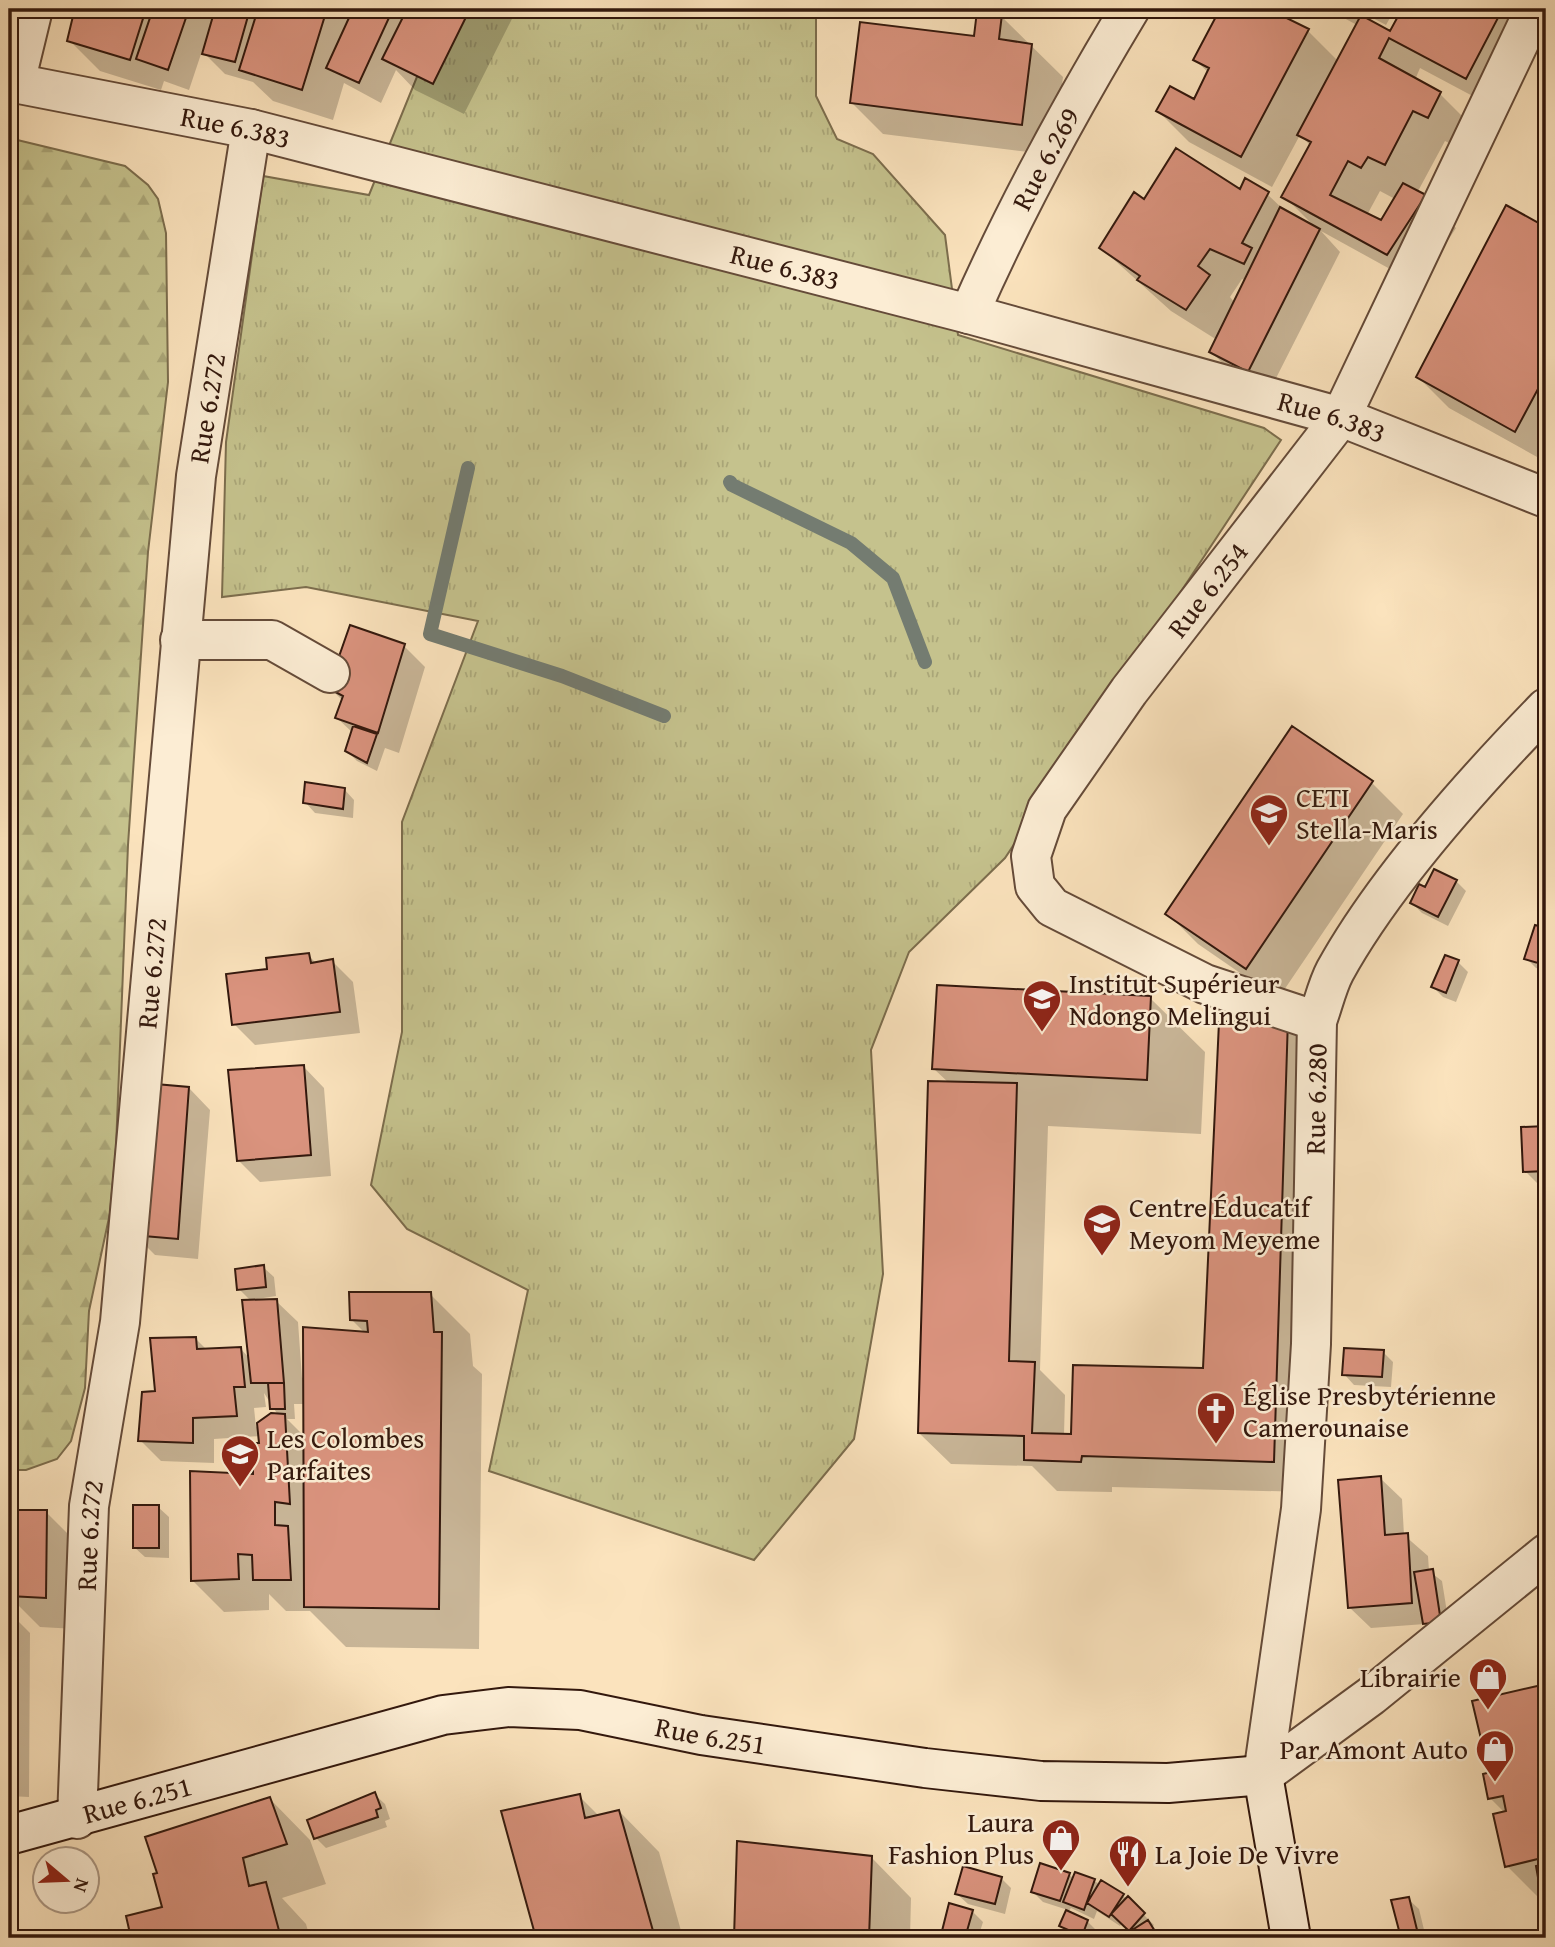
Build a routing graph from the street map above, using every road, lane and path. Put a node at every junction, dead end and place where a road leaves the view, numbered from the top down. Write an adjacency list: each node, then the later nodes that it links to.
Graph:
1 (33, 9): 4 (street)
2 (1128, 9): 6 (street, Rue 6.269)
3 (1535, 9): 7 (street, Rue 6.254)
4 (12, 82): 5 (street, Rue 6.383)
5 (251, 129): 6 (street, Rue 6.383); 9 (street, Rue 6.272)
6 (969, 314): 7 (street, Rue 6.383)
7 (1341, 417): 8 (street, Rue 6.383); 12 (street, Rue 6.254)
8 (1546, 498)
9 (180, 640): 10 (street); 15 (street, Rue 6.272)
10 (330, 673)
11 (1546, 708): 12 (street, Rue 6.280)
12 (1317, 1021): 14 (street, Rue 6.280)
13 (1546, 1554): 14 (street)
14 (1263, 1775): 15 (street, Rue 6.251); 17 (street)
15 (77, 1818): 16 (street, Rue 6.251)
16 (9, 1835)
17 (1291, 1938)

